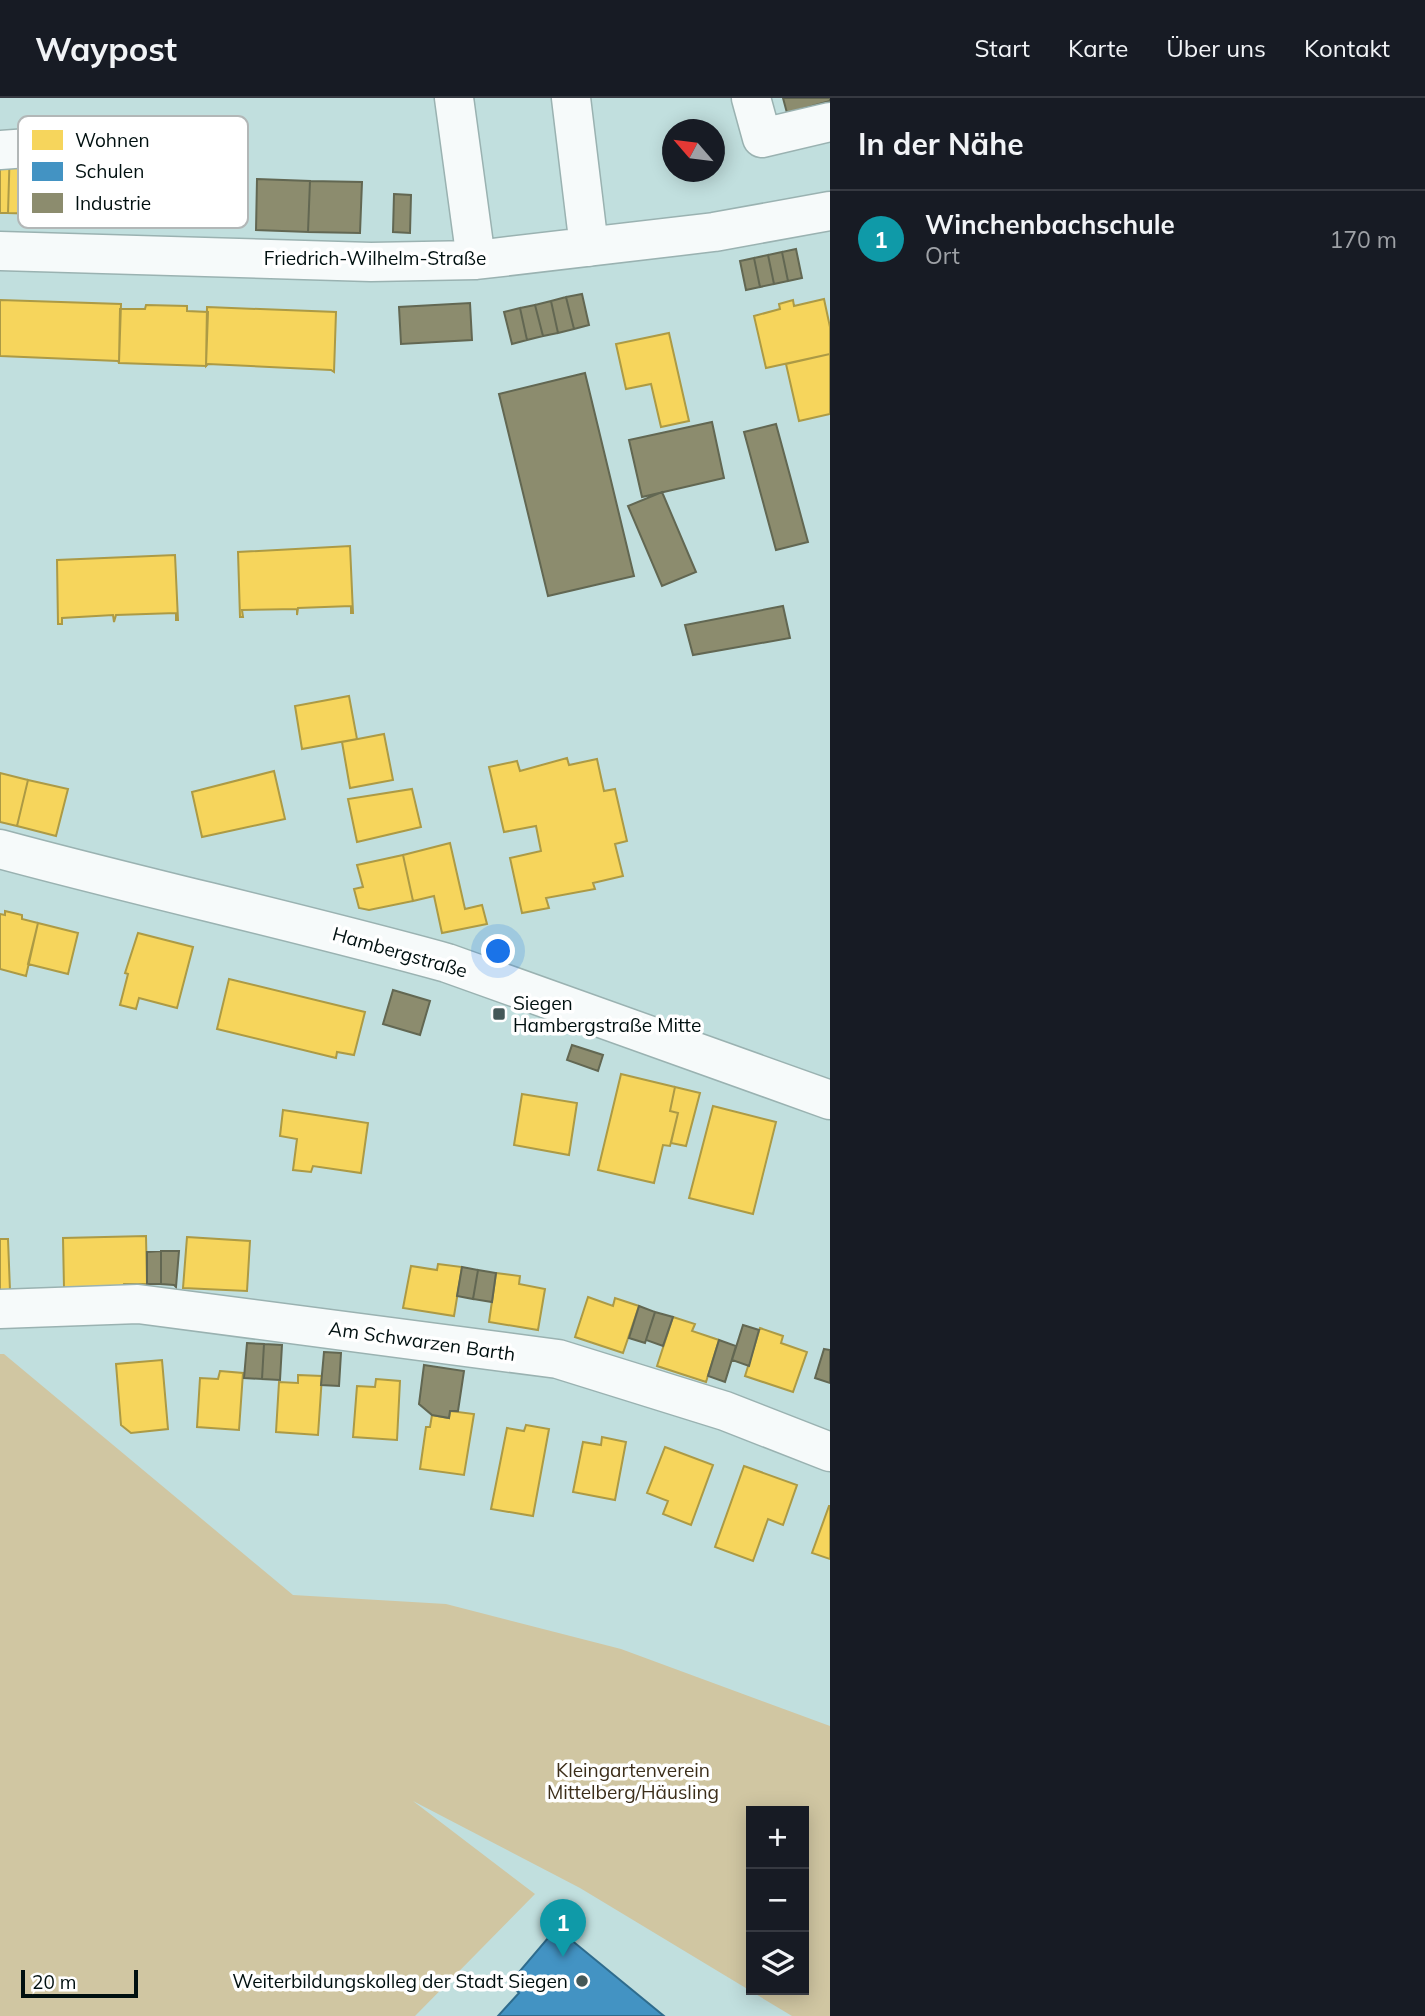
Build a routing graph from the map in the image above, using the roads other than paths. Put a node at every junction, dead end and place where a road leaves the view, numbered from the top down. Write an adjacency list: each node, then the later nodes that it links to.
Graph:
1 (454, 98): 10 (street)
2 (571, 98): 8 (street)
3 (751, 98): 4 (street)
4 (830, 122)
5 (18, 148): 6 (street)
6 (0, 149)
7 (830, 211): 8 (street, Friedrich-Wilhelm-Straße)
8 (589, 247): 10 (street, Friedrich-Wilhelm-Straße)
9 (0, 251): 10 (street, Friedrich-Wilhelm-Straße)
10 (476, 260)
11 (0, 849): 12 (street, Hambergstraße)
12 (830, 1100)
13 (0, 1309): 14 (street, Am Schwarzen Barth)
14 (830, 1452)

